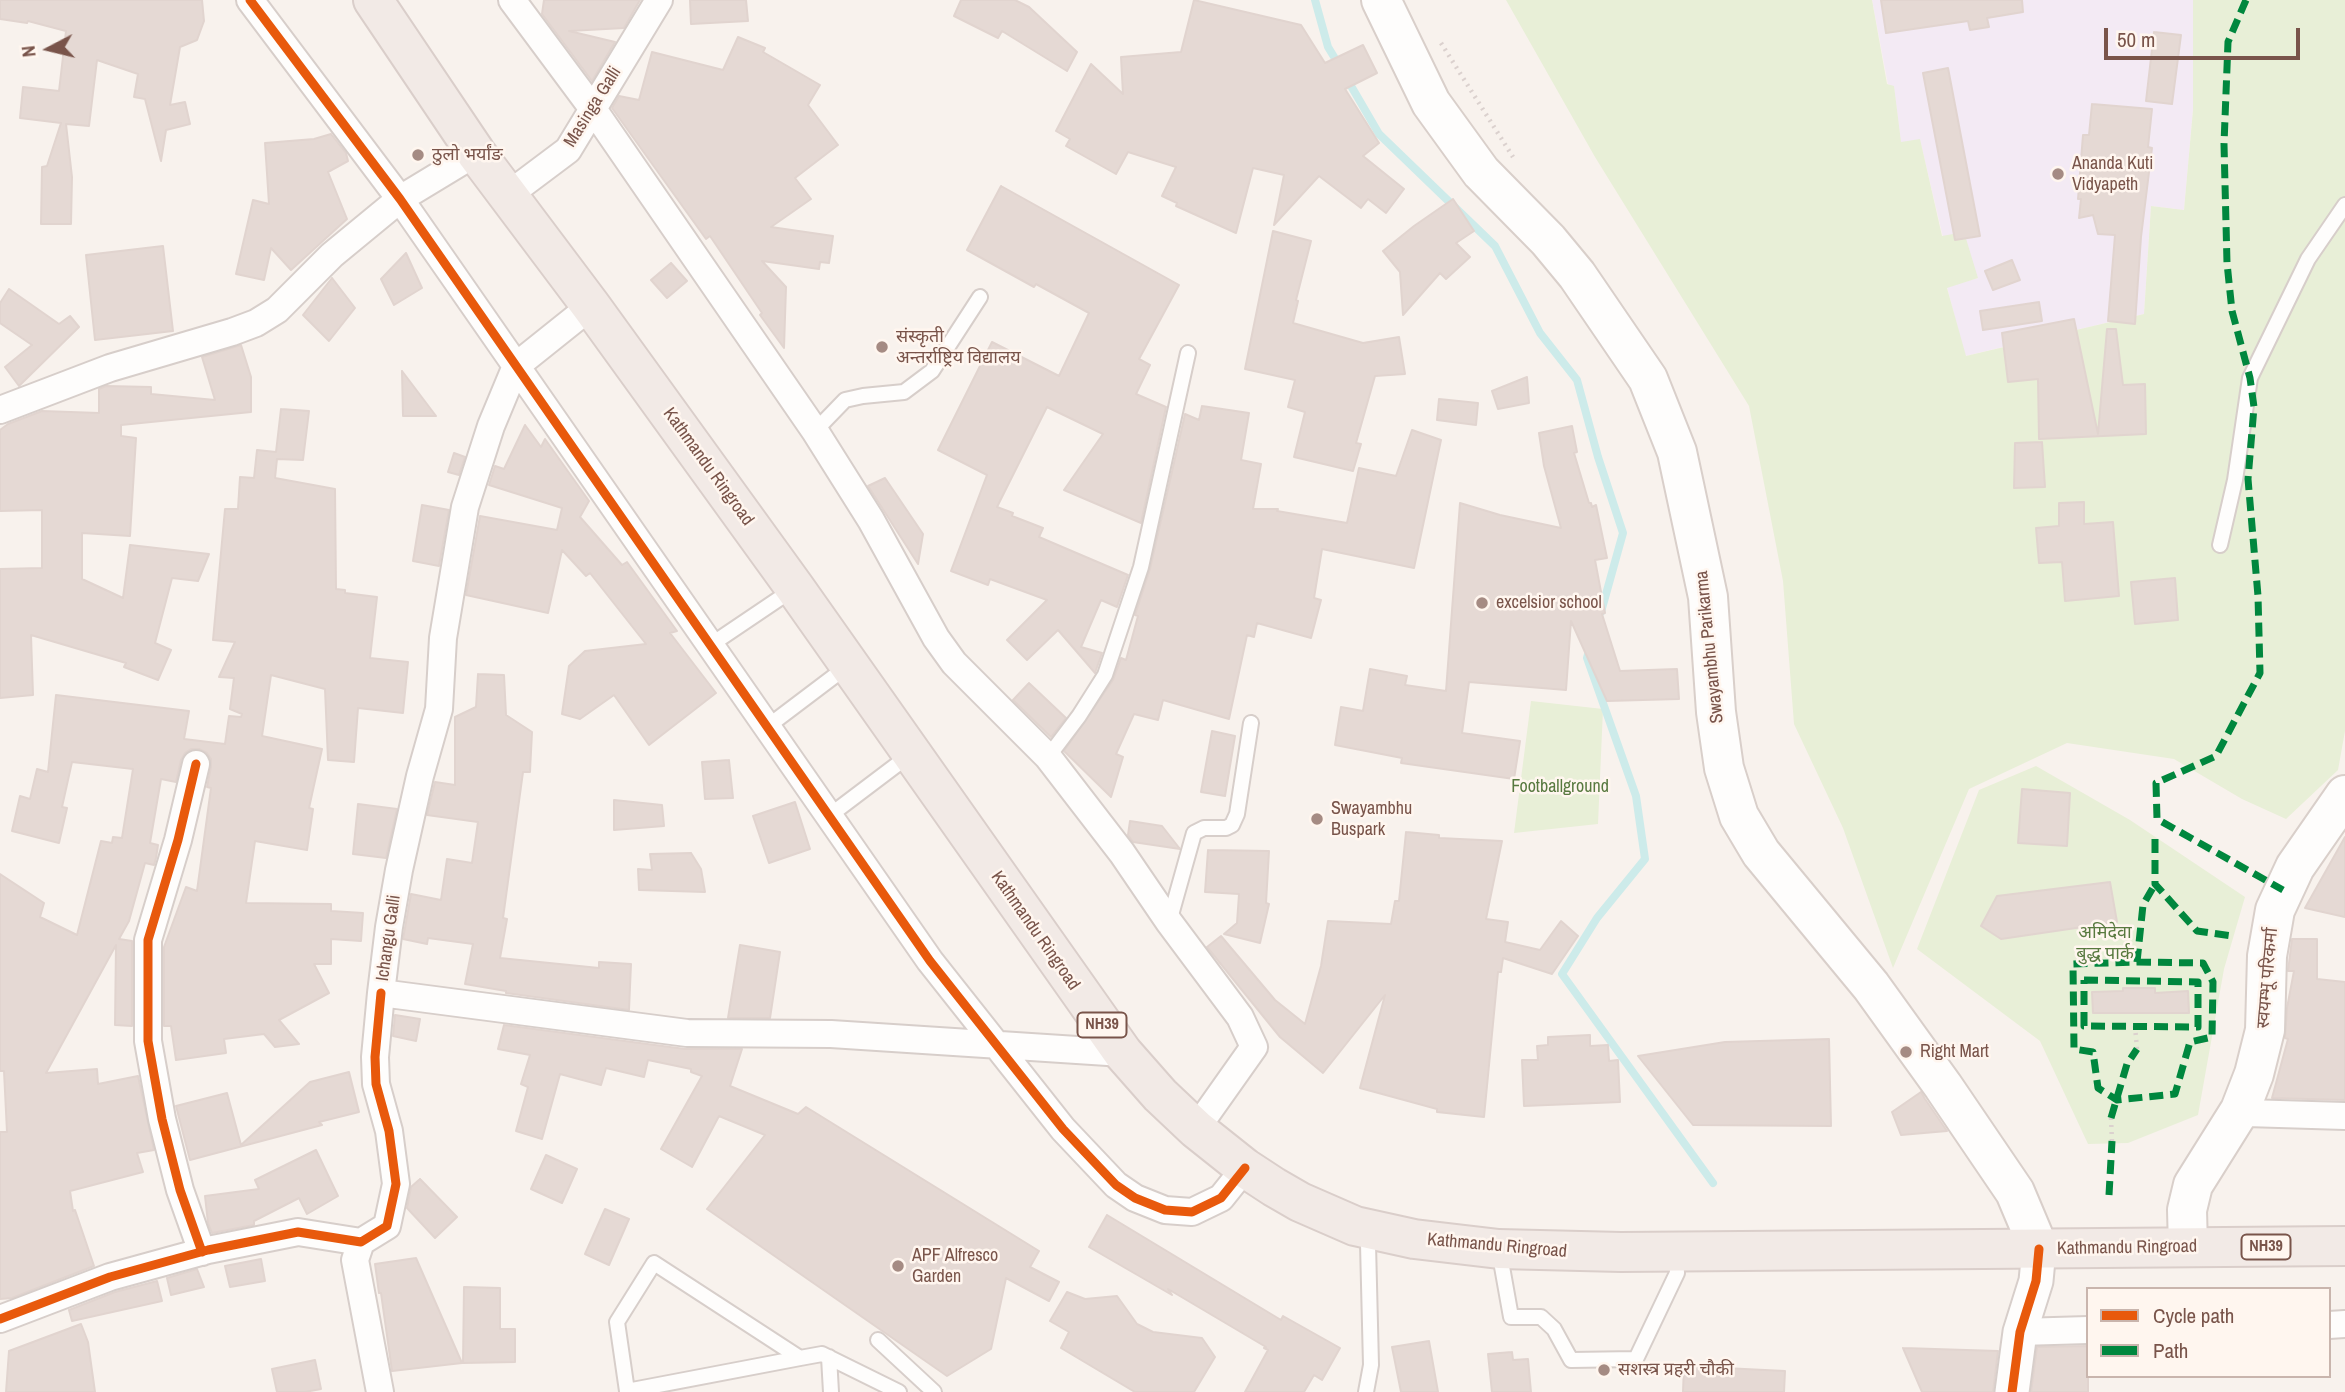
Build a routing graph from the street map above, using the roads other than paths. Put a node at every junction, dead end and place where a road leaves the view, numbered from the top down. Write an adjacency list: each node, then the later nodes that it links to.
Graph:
1 (250, 0): 9 (street)
2 (373, 0): 7 (highway, Kathmandu Ringroad / NH39)
3 (512, 0): 6 (street)
4 (659, 0): 6 (street, Masinga Galli)
5 (1381, 0): 41 (main road, Swayambhu Parikarma)
6 (593, 109): 8 (street, Masinga Galli); 16 (street)
7 (476, 153): 8 (highway, Kathmandu Ringroad / NH39); 9 (street)
8 (508, 195): 12 (highway, Kathmandu Ringroad / NH39)
9 (400, 199): 14 (street); 15 (street)
10 (2345, 205): 17 (lane)
11 (980, 297): 16 (lane)
12 (591, 306): 14 (street); 18 (highway, Kathmandu Ringroad / NH39)
13 (1188, 353): 24 (lane)
14 (516, 366): 19 (street); 29 (street, Ichangu Galli)
15 (0, 410)
16 (816, 431): 24 (street)
17 (2220, 545)
18 (795, 588): 19 (lane); 20 (highway, Kathmandu Ringroad / NH39)
19 (709, 646): 22 (street)
20 (849, 665): 22 (lane); 23 (highway, Kathmandu Ringroad / NH39)
21 (1251, 723): 28 (lane)
22 (766, 727): 27 (street)
23 (911, 754): 27 (lane); 31 (highway, Kathmandu Ringroad / NH39)
24 (1048, 757): 28 (street)
25 (196, 764): 43 (street)
26 (2345, 795): 32 (main road, स्वयम्भू परिकर्मा)
27 (829, 816): 30 (street)
28 (1169, 922): 34 (street)
29 (382, 993): 30 (street, Ichangu Galli); 37 (street)
30 (997, 1044): 31 (street, Ichangu Galli); 35 (street)
31 (1123, 1053): 34 (highway, Kathmandu Ringroad / NH39)
32 (2240, 1110): 33 (street); 39 (main road, स्वयम्भू परिकर्मा)
33 (2345, 1116)
34 (1196, 1129): 35 (highway, Kathmandu Ringroad / NH39)
35 (1245, 1168): 36 (highway, Kathmandu Ringroad / NH39)
36 (1355, 1226): 40 (highway, Kathmandu Ringroad / NH39); 54 (lane)
37 (361, 1242): 43 (street); 50 (street)
38 (2345, 1246): 39 (highway, Kathmandu Ringroad / NH39)
39 (2188, 1247): 41 (highway, Kathmandu Ringroad / NH39)
40 (1499, 1249): 42 (highway, Kathmandu Ringroad / NH39); 42 (lane)
41 (2039, 1249): 42 (highway, Kathmandu Ringroad / NH39); 46 (street)
42 (1676, 1251)
43 (202, 1252): 44 (street)
44 (0, 1319)
45 (2086, 1331): 46 (street)
46 (2020, 1332): 55 (street)
47 (878, 1340): 53 (lane)
48 (829, 1357): 49 (lane); 51 (lane); 52 (lane)
49 (800, 1358): 49 (lane)
50 (380, 1392)
51 (831, 1392)
52 (899, 1392)
53 (934, 1392)
54 (1366, 1392)
55 (2012, 1392)

